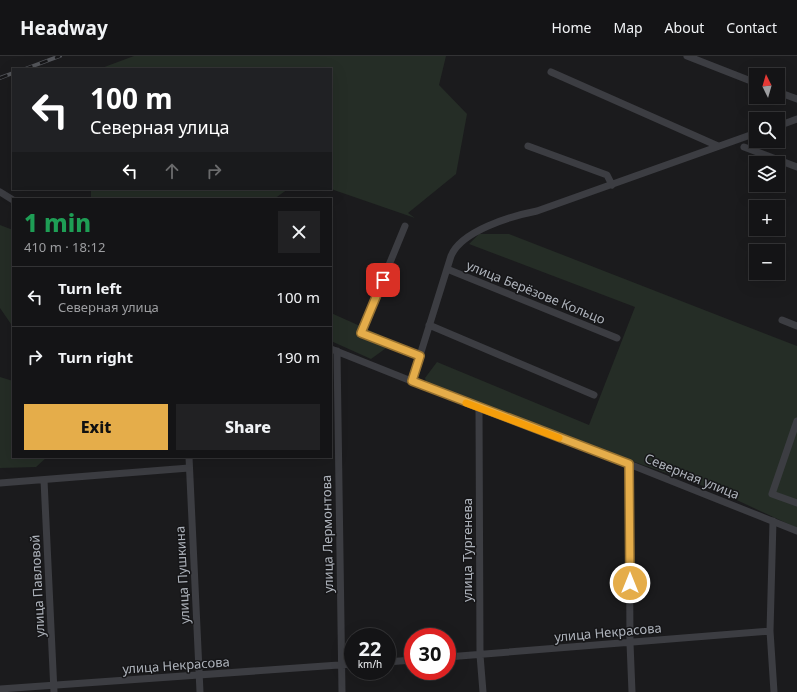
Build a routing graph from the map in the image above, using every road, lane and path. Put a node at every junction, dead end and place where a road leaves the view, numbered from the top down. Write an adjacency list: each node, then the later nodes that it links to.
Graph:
1 (687, 56): 3 (street)
2 (551, 72): 10 (street)
3 (749, 80)
4 (785, 95): 5 (street)
5 (797, 99)
6 (797, 119): 7 (street)
7 (785, 123)
8 (749, 135): 10 (street)
9 (528, 146): 13 (street)
10 (718, 146): 13 (street)
11 (744, 147): 12 (street)
12 (797, 167)
13 (612, 184): 17 (street)
14 (0, 192): 15 (street)
15 (12, 199)
16 (404, 226): 23 (street)
17 (447, 269): 19 (street); 21 (street, улица Берёзове Кольцо)
18 (782, 320): 20 (street)
19 (429, 325): 23 (street); 25 (street)
20 (797, 326)
21 (617, 338)
22 (334, 350): 24 (street, Северная улица); 40 (street, улица Лермонтова)
23 (420, 356): 24 (street)
24 (412, 381): 26 (street, Северная улица)
25 (594, 395)
26 (479, 408): 29 (street, Северная улица); 38 (street, улица Тургенева)
27 (797, 421): 33 (street)
28 (189, 458): 30 (street, улица Пушкина)
29 (629, 464): 34 (street, Северная улица); 37 (street)
30 (189, 468): 31 (street); 42 (street, улица Пушкина)
31 (44, 480): 32 (street); 44 (street, улица Павловой)
32 (0, 483)
33 (797, 504)
34 (773, 521): 35 (street, Северная улица); 36 (street)
35 (797, 531)
36 (770, 631): 37 (street, улица Некрасова); 49 (street)
37 (630, 643): 38 (street, улица Некрасова); 48 (street)
38 (480, 655): 39 (street, улица Некрасова); 47 (street, улица Тургенева)
39 (456, 656)
40 (340, 665): 41 (street, улица Некрасова); 42 (street, улица Некрасова); 46 (street, улица Лермонтова)
41 (344, 665)
42 (200, 675): 44 (street, улица Некрасова); 45 (street, улица Пушкина)
43 (0, 689): 44 (street, улица Некрасова)
44 (54, 689)
45 (200, 692)
46 (342, 692)
47 (483, 692)
48 (632, 692)
49 (774, 692)

